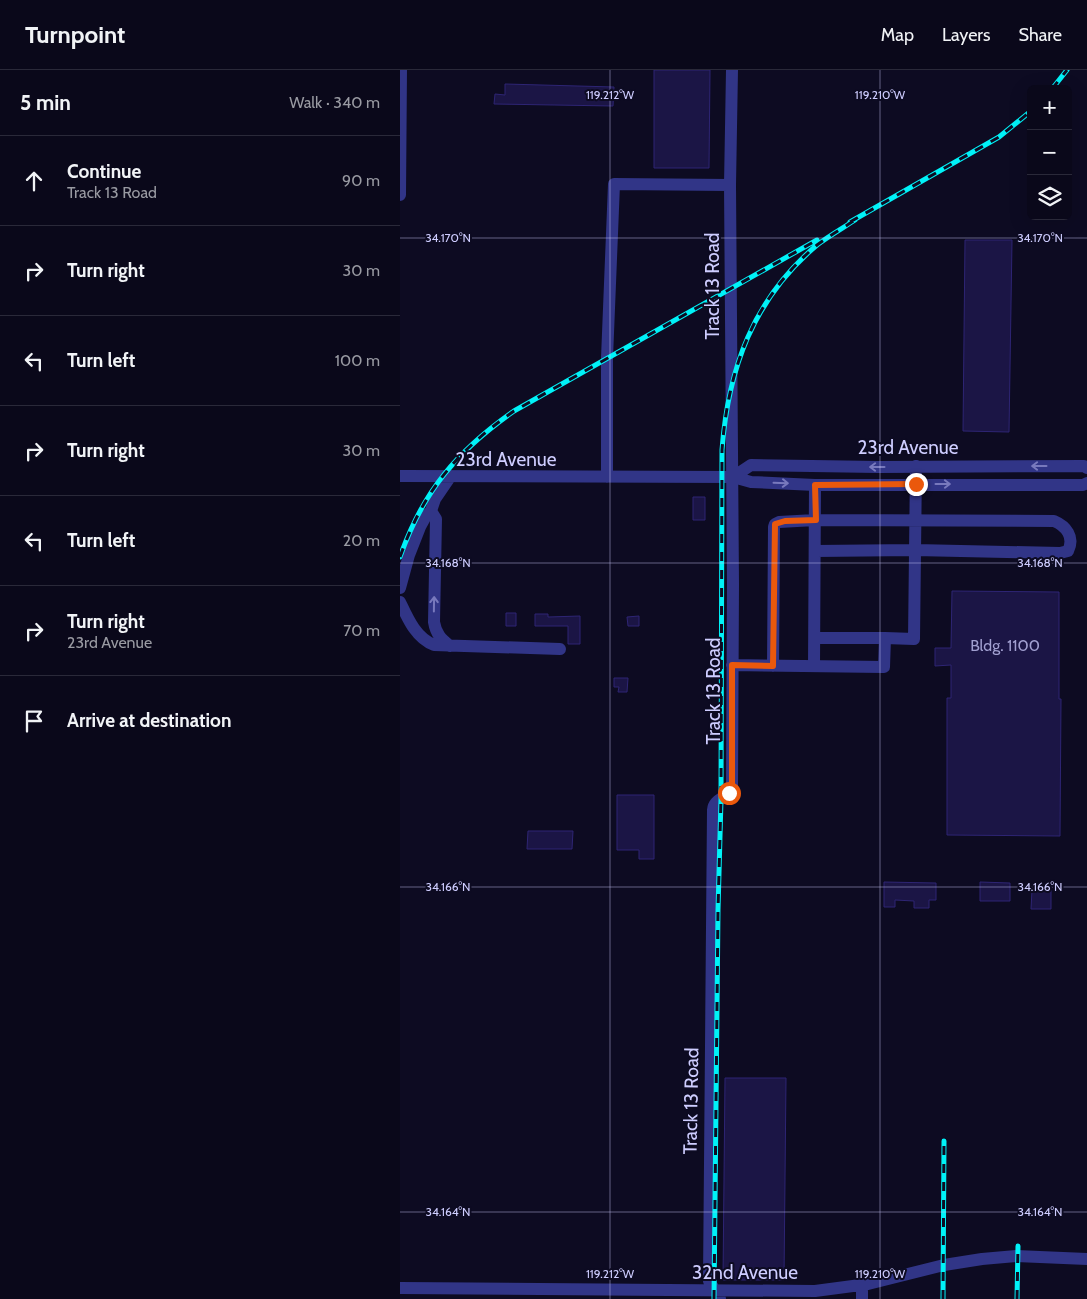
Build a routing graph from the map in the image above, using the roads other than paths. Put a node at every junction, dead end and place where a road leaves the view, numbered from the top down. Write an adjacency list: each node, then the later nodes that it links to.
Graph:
1 (402, 70): 4 (street)
2 (732, 70): 3 (street, Track 13 Road)
3 (730, 185): 9 (street); 10 (street, Track 13 Road)
4 (400, 195)
5 (916, 466): 6 (street, 23rd Avenue, one-way to 5); 10 (street, 23rd Avenue, one-way to 10); 12 (street)
6 (1087, 468)
7 (400, 476): 8 (street, 23rd Avenue)
8 (450, 477): 9 (street, 23rd Avenue); 14 (street)
9 (606, 477): 10 (street, 23rd Avenue)
10 (733, 477): 13 (street, 23rd Avenue, one-way to 13); 25 (street, Track 13 Road)
11 (1087, 483): 12 (street, 23rd Avenue, one-way to 11)
12 (916, 484): 13 (street, 23rd Avenue); 16 (street)
13 (815, 485): 15 (street)
14 (431, 511): 19 (street); 23 (street, one-way to 14)
15 (816, 520): 16 (street); 18 (street); 26 (street)
16 (916, 520): 17 (street); 17 (street)
17 (915, 550): 18 (street); 22 (street)
18 (815, 551): 21 (street)
19 (400, 588)
20 (400, 602): 23 (street)
21 (815, 638): 22 (street); 27 (street)
22 (885, 638): 27 (street)
23 (450, 646): 24 (street)
24 (560, 648)
25 (732, 665): 26 (street); 33 (street, Track 13 Road)
26 (773, 666): 27 (street)
27 (814, 666)
28 (1087, 1259): 29 (street, 32nd Avenue)
29 (862, 1285): 33 (street, 32nd Avenue); 34 (street)
30 (400, 1288): 31 (street, 32nd Avenue)
31 (625, 1294): 32 (street, 32nd Avenue)
32 (693, 1295): 33 (street, 32nd Avenue)
33 (717, 1295)
34 (862, 1299)

